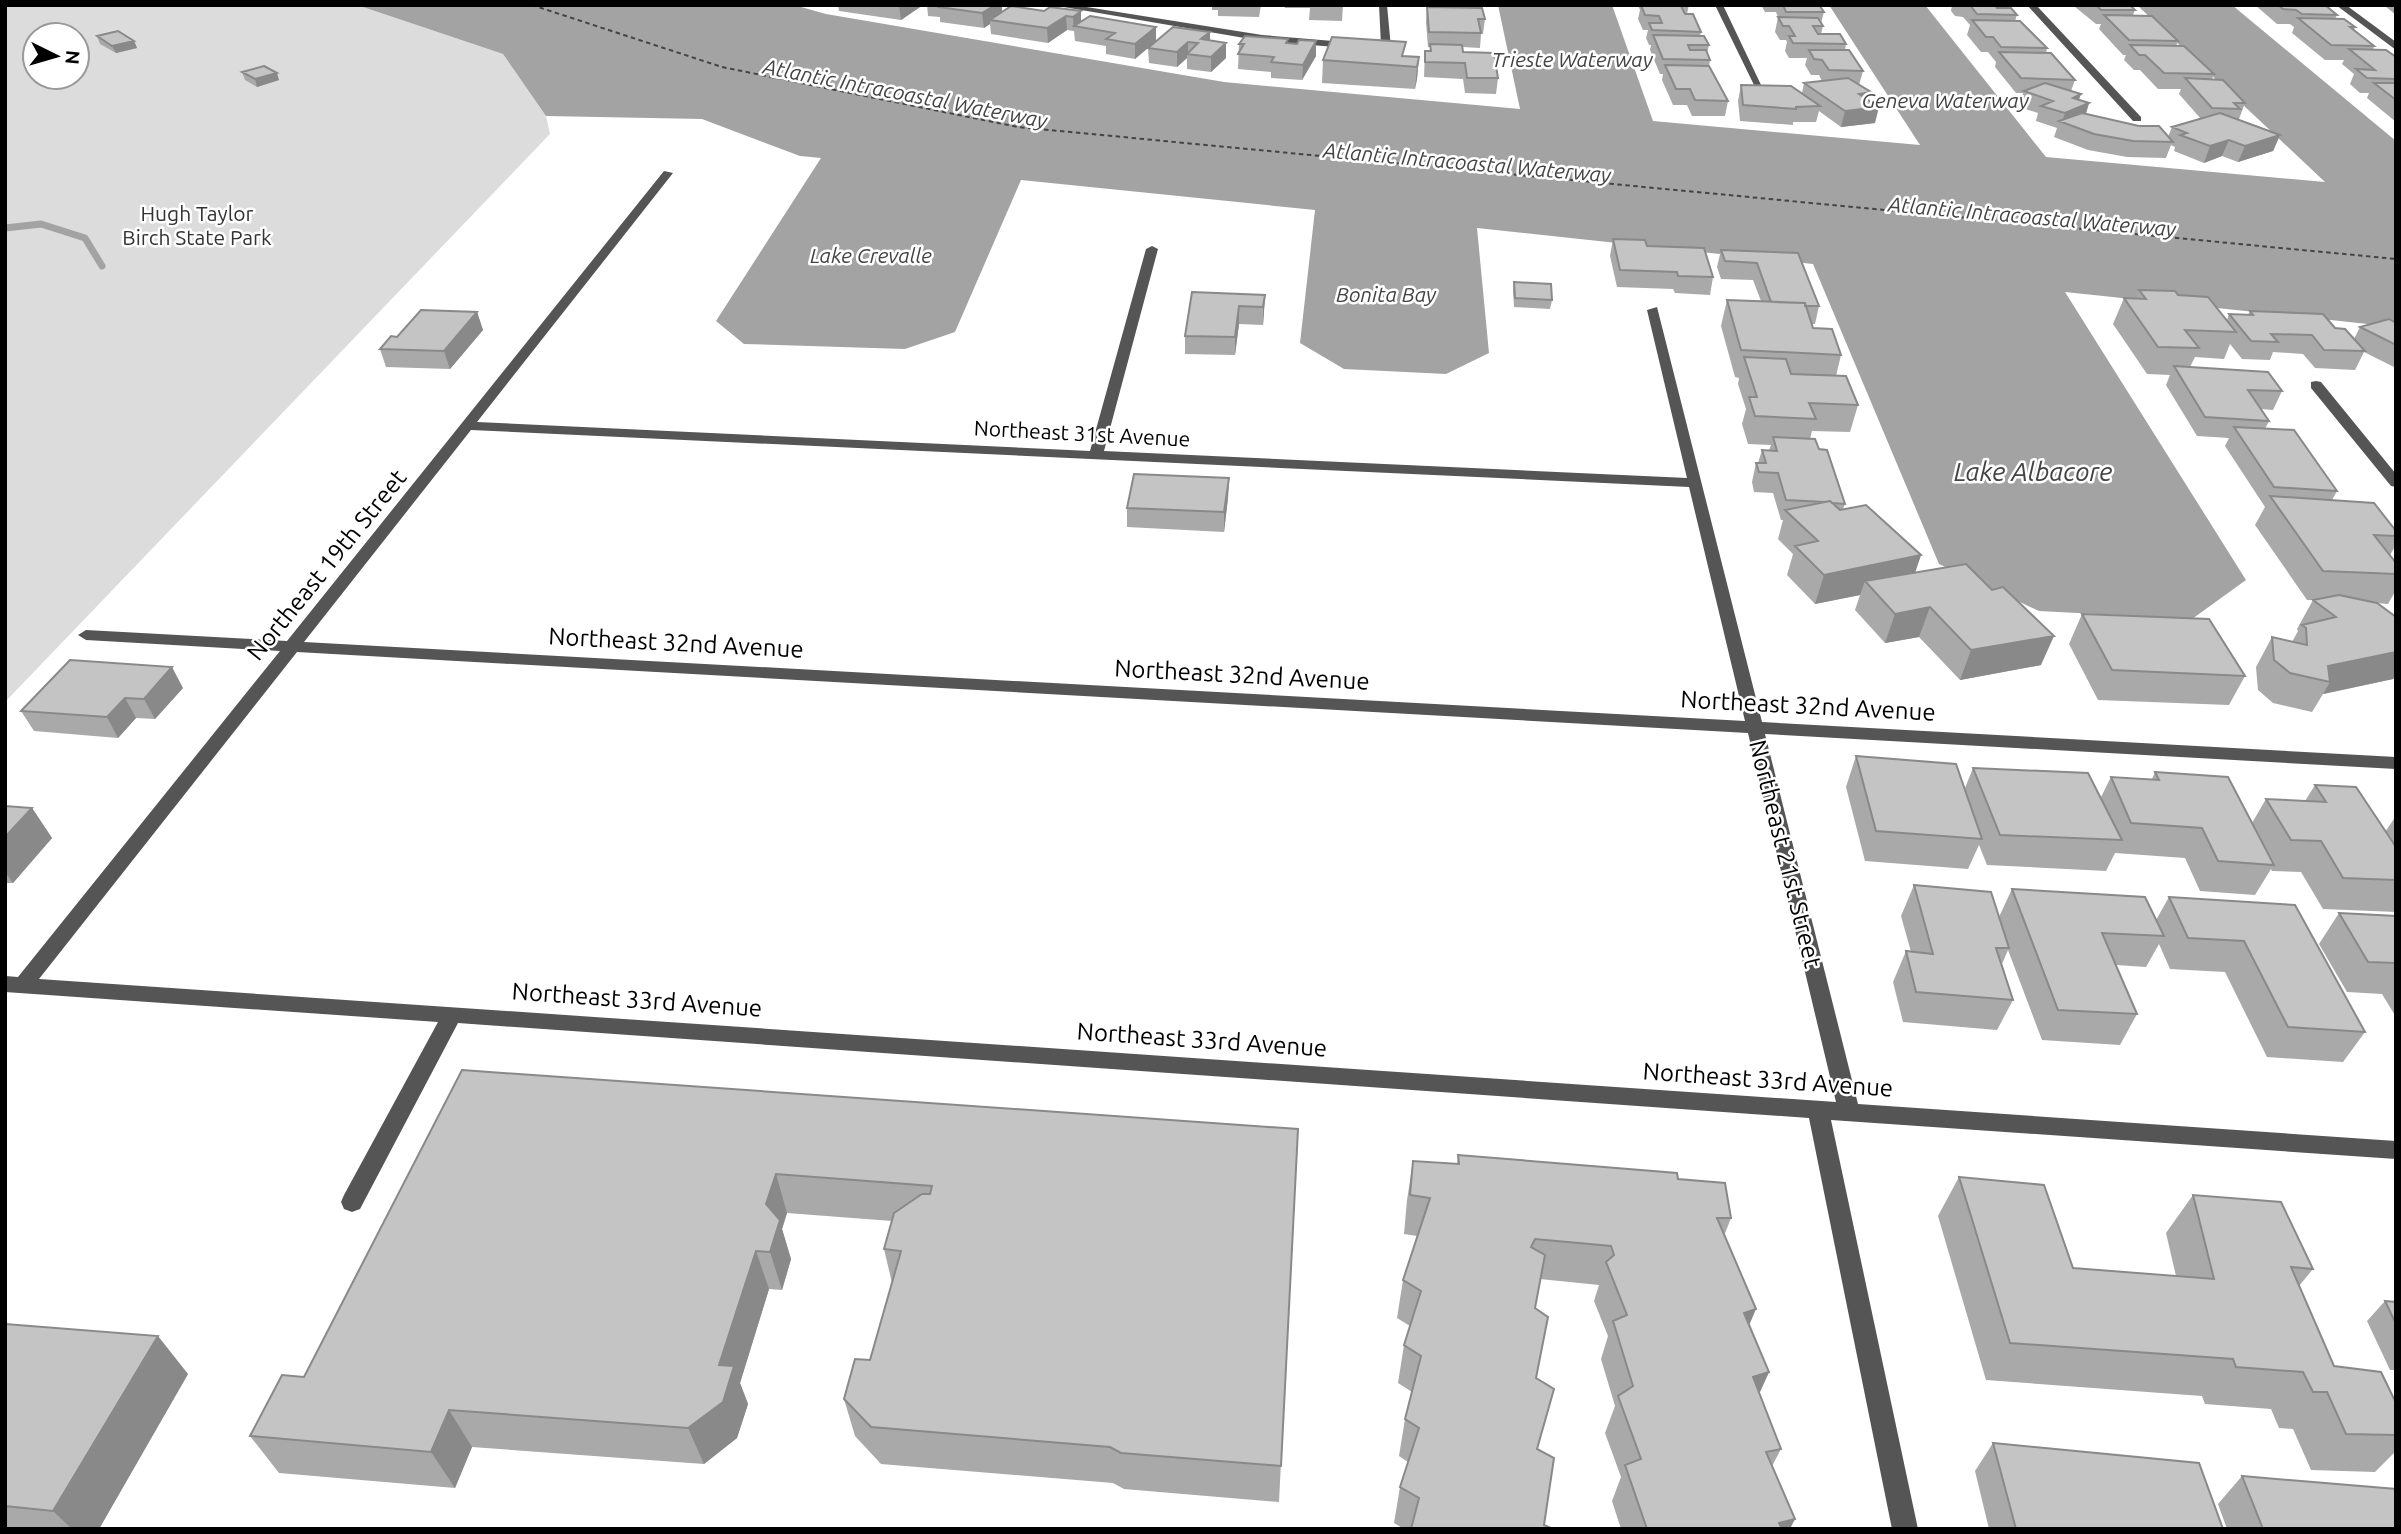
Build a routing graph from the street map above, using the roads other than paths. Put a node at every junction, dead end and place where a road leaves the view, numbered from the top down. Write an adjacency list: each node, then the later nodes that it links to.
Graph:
1 (1056, 5): 2 (street)
2 (1382, 5)
3 (1719, 5): 7 (street)
4 (2031, 5): 8 (street)
5 (2340, 5): 6 (street)
6 (2396, 47)
7 (1759, 85)
8 (2137, 119)
9 (668, 173): 13 (street, Northeast 19th Street)
10 (1152, 249): 14 (street)
11 (1653, 310): 15 (street, Northeast 21st Street)
12 (2316, 385): 16 (street)
13 (467, 426): 14 (street, Northeast 31st Avenue); 18 (street, Northeast 19th Street)
14 (1096, 456): 15 (street, Northeast 31st Avenue)
15 (1695, 483): 19 (street, Northeast 21st Street)
16 (2396, 483)
17 (86, 635): 18 (street, Northeast 32nd Avenue)
18 (292, 646): 19 (street, Northeast 32nd Avenue); 21 (street, Northeast 19th Street)
19 (1754, 728): 20 (street, Northeast 32nd Avenue); 24 (street, Northeast 21st Street)
20 (2396, 763)
21 (14, 984): 22 (street, Northeast 33rd Avenue)
22 (453, 1014): 23 (street, Northeast 33rd Avenue); 26 (street)
23 (1818, 1110): 24 (street, Northeast 33rd Avenue); 27 (street)
24 (1849, 1112): 25 (street, Northeast 33rd Avenue)
25 (2396, 1150)
26 (352, 1202)
27 (1905, 1529)

